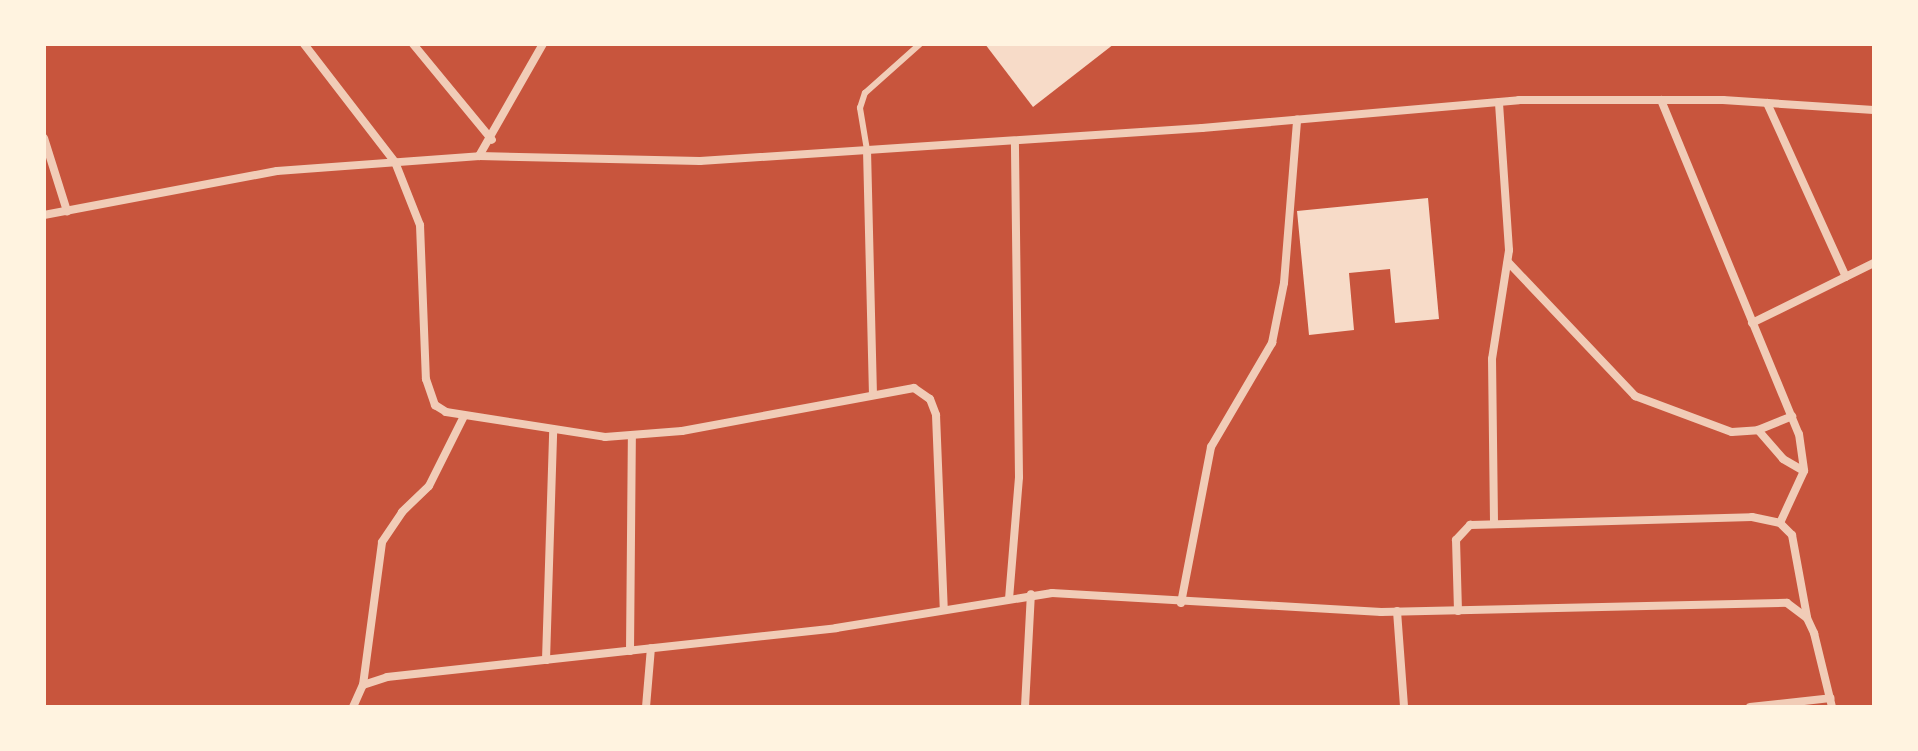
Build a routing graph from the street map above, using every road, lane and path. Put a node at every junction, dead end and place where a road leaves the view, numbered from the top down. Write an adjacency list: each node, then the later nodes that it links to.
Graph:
1 (304, 44): 15 (street)
2 (413, 44): 11 (street)
3 (543, 44): 11 (street)
4 (920, 44): 13 (lane)
5 (1661, 100): 6 (street); 7 (street); 21 (street)
6 (1499, 102): 9 (street); 18 (street)
7 (1767, 103): 8 (street); 20 (street)
8 (1874, 110)
9 (1297, 120): 12 (street); 33 (street)
10 (44, 138): 16 (street)
11 (492, 140): 14 (street)
12 (1015, 141): 13 (street); 32 (street)
13 (867, 150): 14 (street); 22 (street)
14 (479, 156): 15 (street)
15 (395, 162): 16 (street); 23 (street)
16 (67, 211): 17 (street)
17 (44, 215)
18 (1508, 262): 25 (street); 29 (street)
19 (1874, 263): 20 (street)
20 (1846, 277): 21 (street)
21 (1752, 323): 24 (street)
22 (873, 393): 27 (street); 34 (street)
23 (464, 416): 26 (street); 41 (street)
24 (1792, 416): 25 (street); 28 (street)
25 (1758, 430): 28 (street)
26 (553, 431): 27 (street); 40 (street)
27 (632, 436): 39 (street)
28 (1804, 471): 30 (street)
29 (1494, 522): 30 (street); 36 (street)
30 (1780, 523): 37 (street)
31 (1031, 594): 32 (street); 33 (street); 45 (street)
32 (1009, 599): 34 (street)
33 (1181, 603): 35 (street)
34 (944, 610): 38 (street)
35 (1397, 611): 36 (street); 46 (street)
36 (1458, 611): 37 (street)
37 (1807, 618): 42 (street)
38 (651, 648): 39 (street); 44 (street)
39 (630, 651): 40 (street)
40 (546, 660): 41 (street)
41 (363, 685): 43 (street)
42 (1831, 703): 47 (street)
43 (353, 707)
44 (646, 707)
45 (1025, 707)
46 (1404, 707)
47 (1750, 707)

